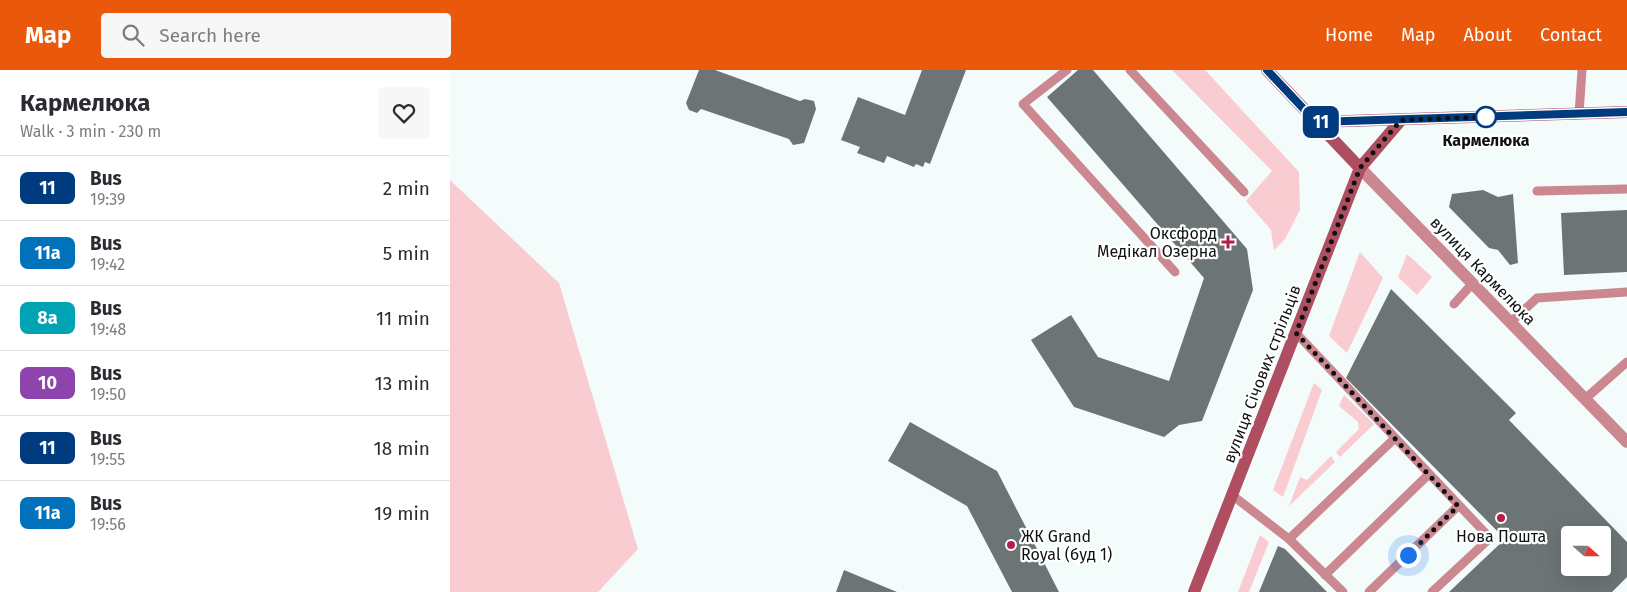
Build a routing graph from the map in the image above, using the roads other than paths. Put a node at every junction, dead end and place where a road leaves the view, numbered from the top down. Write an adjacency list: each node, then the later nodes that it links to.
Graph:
1 (1067, 70): 13 (lane)
2 (1130, 70): 12 (lane)
3 (1267, 70): 8 (street, вулиця Кармелюка)
4 (1582, 70): 6 (lane)
5 (1627, 112): 6 (street)
6 (1579, 114): 7 (street)
7 (1401, 120): 8 (street); 9 (street, вулиця Січових стрільців)
8 (1316, 122): 9 (street, вулиця Кармелюка)
9 (1360, 168): 14 (street, вулиця Кармелюка); 18 (street, вулиця Січових стрільців)
10 (1627, 189): 11 (lane)
11 (1537, 191)
12 (1244, 192)
13 (1175, 272)
14 (1472, 284): 16 (lane); 17 (street, вулиця Кармелюка)
15 (1627, 292): 17 (lane)
16 (1454, 304)
17 (1510, 323): 20 (street, вулиця Кармелюка)
18 (1296, 333): 21 (lane); 24 (street, вулиця Січових стрільців)
19 (1627, 362): 20 (lane)
20 (1585, 399): 22 (street, вулиця Кармелюка)
21 (1394, 439): 23 (lane); 26 (lane)
22 (1627, 442)
23 (1429, 474): 25 (lane); 27 (lane)
24 (1232, 495): 26 (lane); 28 (street, вулиця Січових стрільців)
25 (1458, 506): 30 (lane); 31 (lane)
26 (1289, 539): 27 (lane)
27 (1325, 574): 29 (lane)
28 (1194, 592)
29 (1343, 592)
30 (1369, 592)
31 (1432, 592)

